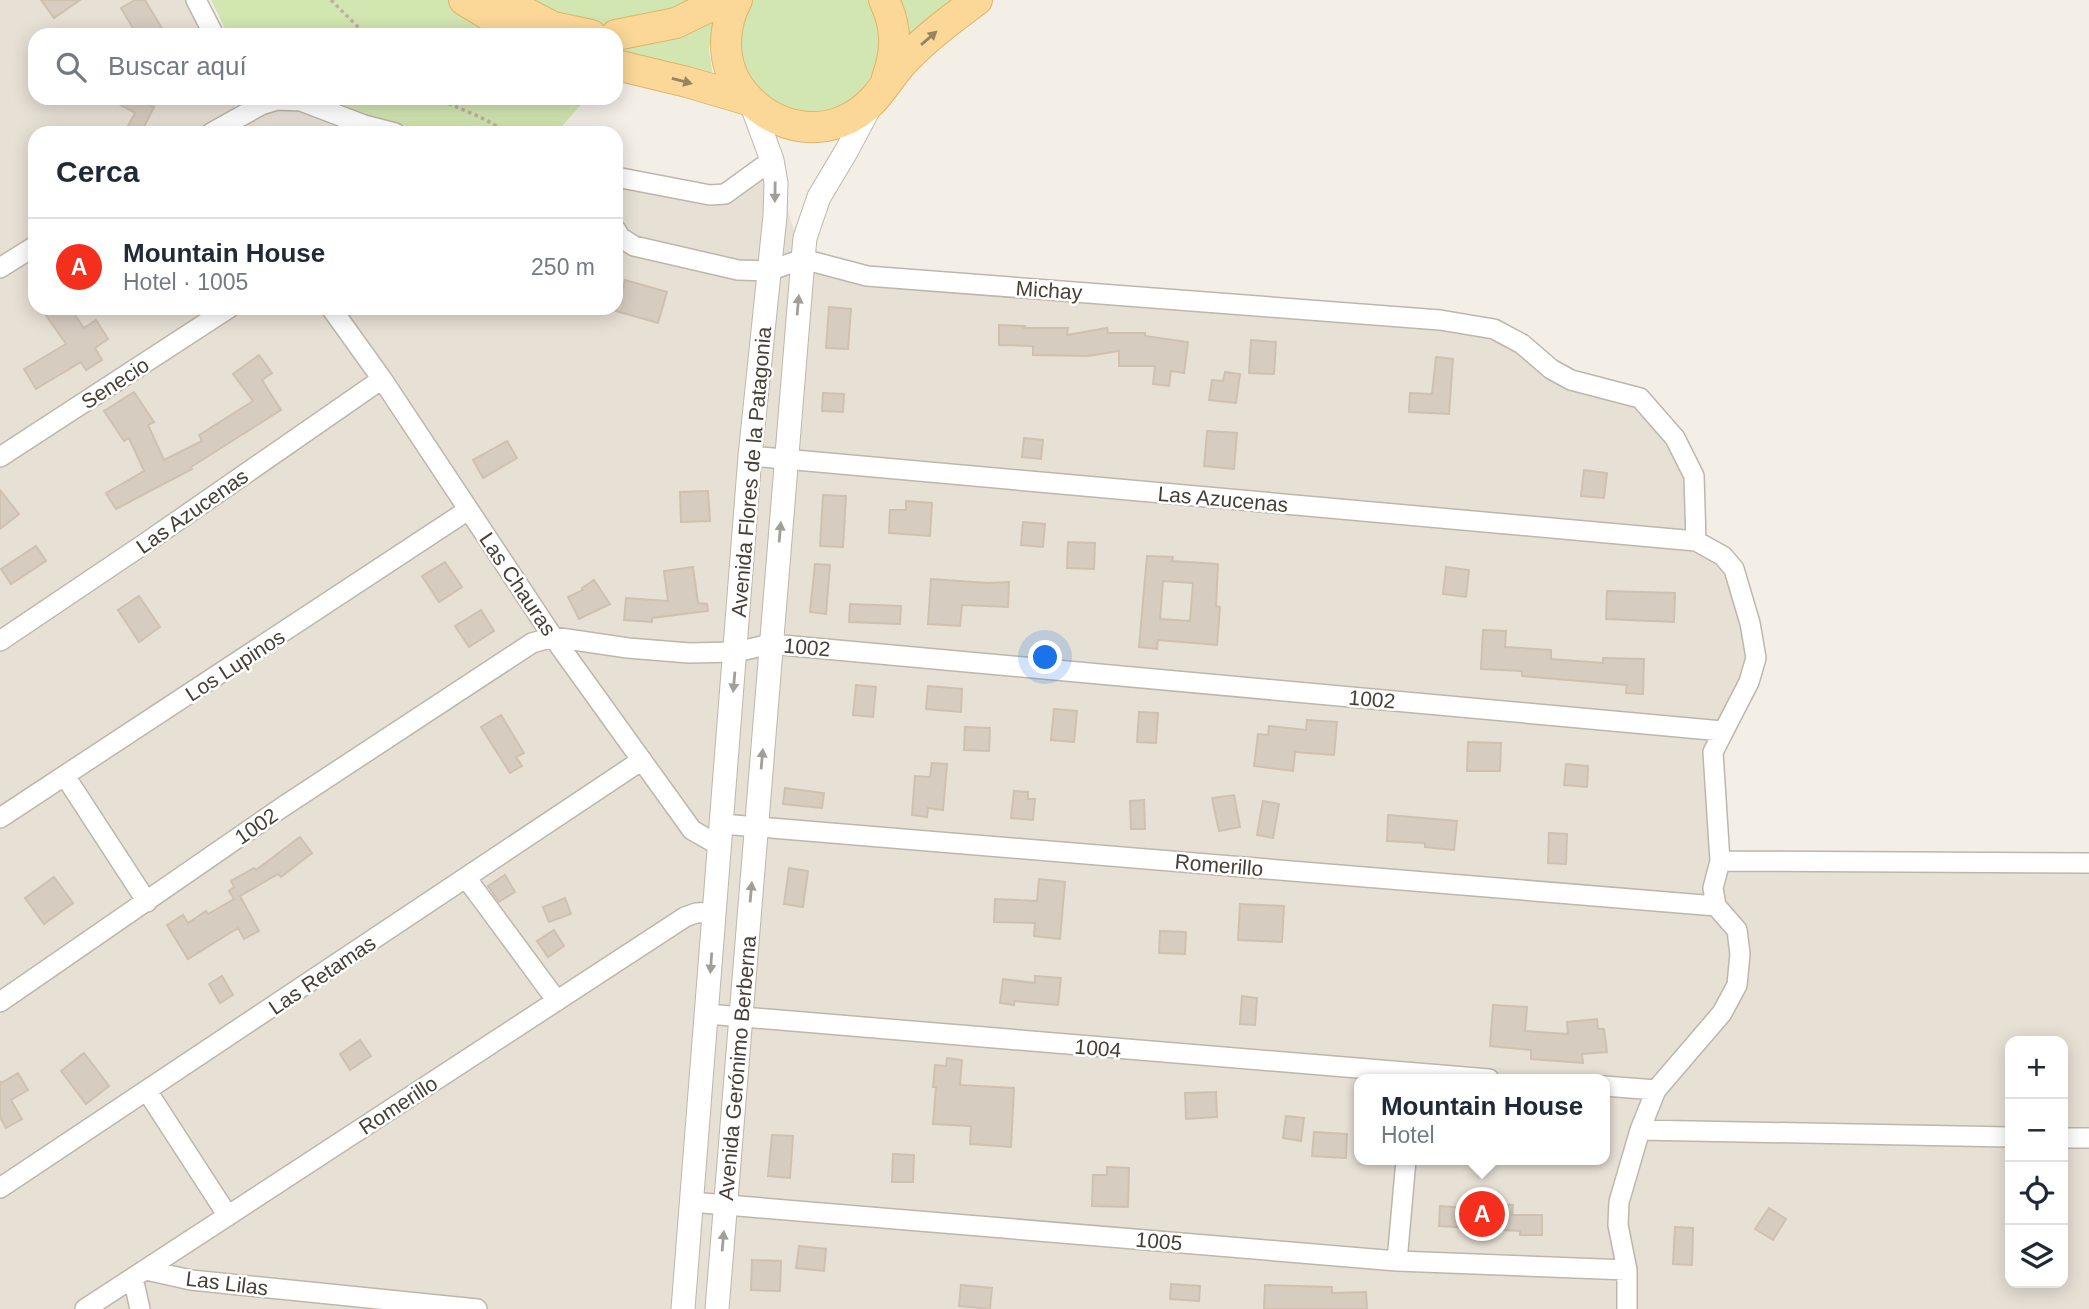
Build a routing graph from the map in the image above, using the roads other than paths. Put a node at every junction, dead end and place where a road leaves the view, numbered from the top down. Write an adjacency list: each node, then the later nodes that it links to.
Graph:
1 (196, 0): 8 (street)
2 (464, 0): 9 (main road)
3 (501, 0): 10 (main road)
4 (723, 0): 11 (main road)
5 (737, 0): 14 (main road)
6 (884, 0): 13 (main road)
7 (978, 0): 13 (main road, one-way to 7)
8 (210, 28)
9 (510, 28)
10 (558, 28)
11 (623, 34)
12 (623, 67): 14 (main road, one-way to 14)
13 (880, 91): 14 (main road); 25 (street, Avenida Flores de la Patagonia)
14 (750, 101): 21 (street, Avenida Flores de la Patagonia)
15 (235, 105): 18 (street)
16 (261, 105): 19 (street)
17 (312, 105): 20 (street)
18 (229, 126)
19 (230, 126)
20 (368, 126)
21 (772, 160): 22 (street); 27 (street, Avenida Flores de la Patagonia, one-way to 27)
22 (623, 178)
23 (623, 239): 27 (street)
24 (28, 250): 26 (street)
25 (803, 259): 27 (street); 33 (street, Avenida Flores de la Patagonia, one-way to 25); 35 (street, Michay)
26 (0, 268)
27 (768, 271): 31 (street, Avenida Flores de la Patagonia)
28 (218, 315): 32 (street, Senecio)
29 (336, 315): 30 (street, Las Chauras)
30 (382, 379): 34 (street, Las Chauras); 37 (street, Las Azucenas)
31 (750, 456): 33 (street, Las Azucenas); 39 (street, Avenida Flores de la Patagonia)
32 (0, 457)
33 (786, 459): 35 (street, Las Azucenas); 38 (street, Avenida Flores de la Patagonia, one-way to 33)
34 (468, 510): 36 (street, Las Chauras); 42 (street, Los Lupinos)
35 (1696, 541): 40 (street)
36 (553, 638): 39 (street, 1002); 41 (street, Las Chauras); 49 (street, 1002)
37 (0, 641)
38 (771, 644): 39 (street, 1002); 40 (street, 1002); 44 (street, Avenida Flores de la Patagonia, one-way to 38)
39 (736, 652): 45 (street, Avenida Flores de la Patagonia, one-way to 45)
40 (1722, 731): 46 (street)
41 (642, 760): 45 (street, Las Chauras); 48 (street, Las Retamas)
42 (65, 776): 43 (street, Los Lupinos); 49 (street)
43 (0, 818)
44 (756, 827): 45 (street, Romerillo); 50 (street, Romerillo); 55 (street, Avenida Gerónimo Berberna, one-way to 44)
45 (721, 835): 51 (street, Avenida Gerónimo Berberna)
46 (1720, 861): 47 (street); 50 (street)
47 (2089, 863)
48 (467, 879): 52 (street); 59 (street, Las Retamas)
49 (147, 902): 53 (street, 1002)
50 (1717, 906): 58 (street)
51 (715, 912): 52 (street, Romerillo); 54 (street, Avenida Gerónimo Berberna, one-way to 54)
52 (558, 1000): 68 (street, Romerillo)
53 (0, 1002)
54 (707, 1014): 55 (street, 1004); 66 (street, Avenida Gerónimo Berberna)
55 (741, 1017): 56 (street, 1004); 67 (street, Avenida Gerónimo Berberna)
56 (1379, 1074)
57 (1610, 1086): 58 (street)
58 (1656, 1090): 60 (street)
59 (147, 1091): 65 (street, Las Retamas); 68 (street)
60 (1640, 1130): 61 (street); 70 (street)
61 (2005, 1137)
62 (2068, 1138): 63 (street)
63 (2089, 1138)
64 (1406, 1165): 69 (street)
65 (0, 1188)
66 (691, 1202): 67 (street, 1005); 75 (street, Avenida Gerónimo Berberna)
67 (726, 1205): 69 (street, 1005); 76 (street, Avenida Gerónimo Berberna, one-way to 67)
68 (228, 1216): 71 (street, Romerillo)
69 (1397, 1261): 70 (street, 1005)
70 (1627, 1270): 77 (street)
71 (140, 1274): 72 (street, Romerillo); 73 (street); 74 (street, Las Lilas)
72 (85, 1309)
73 (141, 1309)
74 (477, 1309)
75 (683, 1309)
76 (718, 1309)
77 (1627, 1309)

